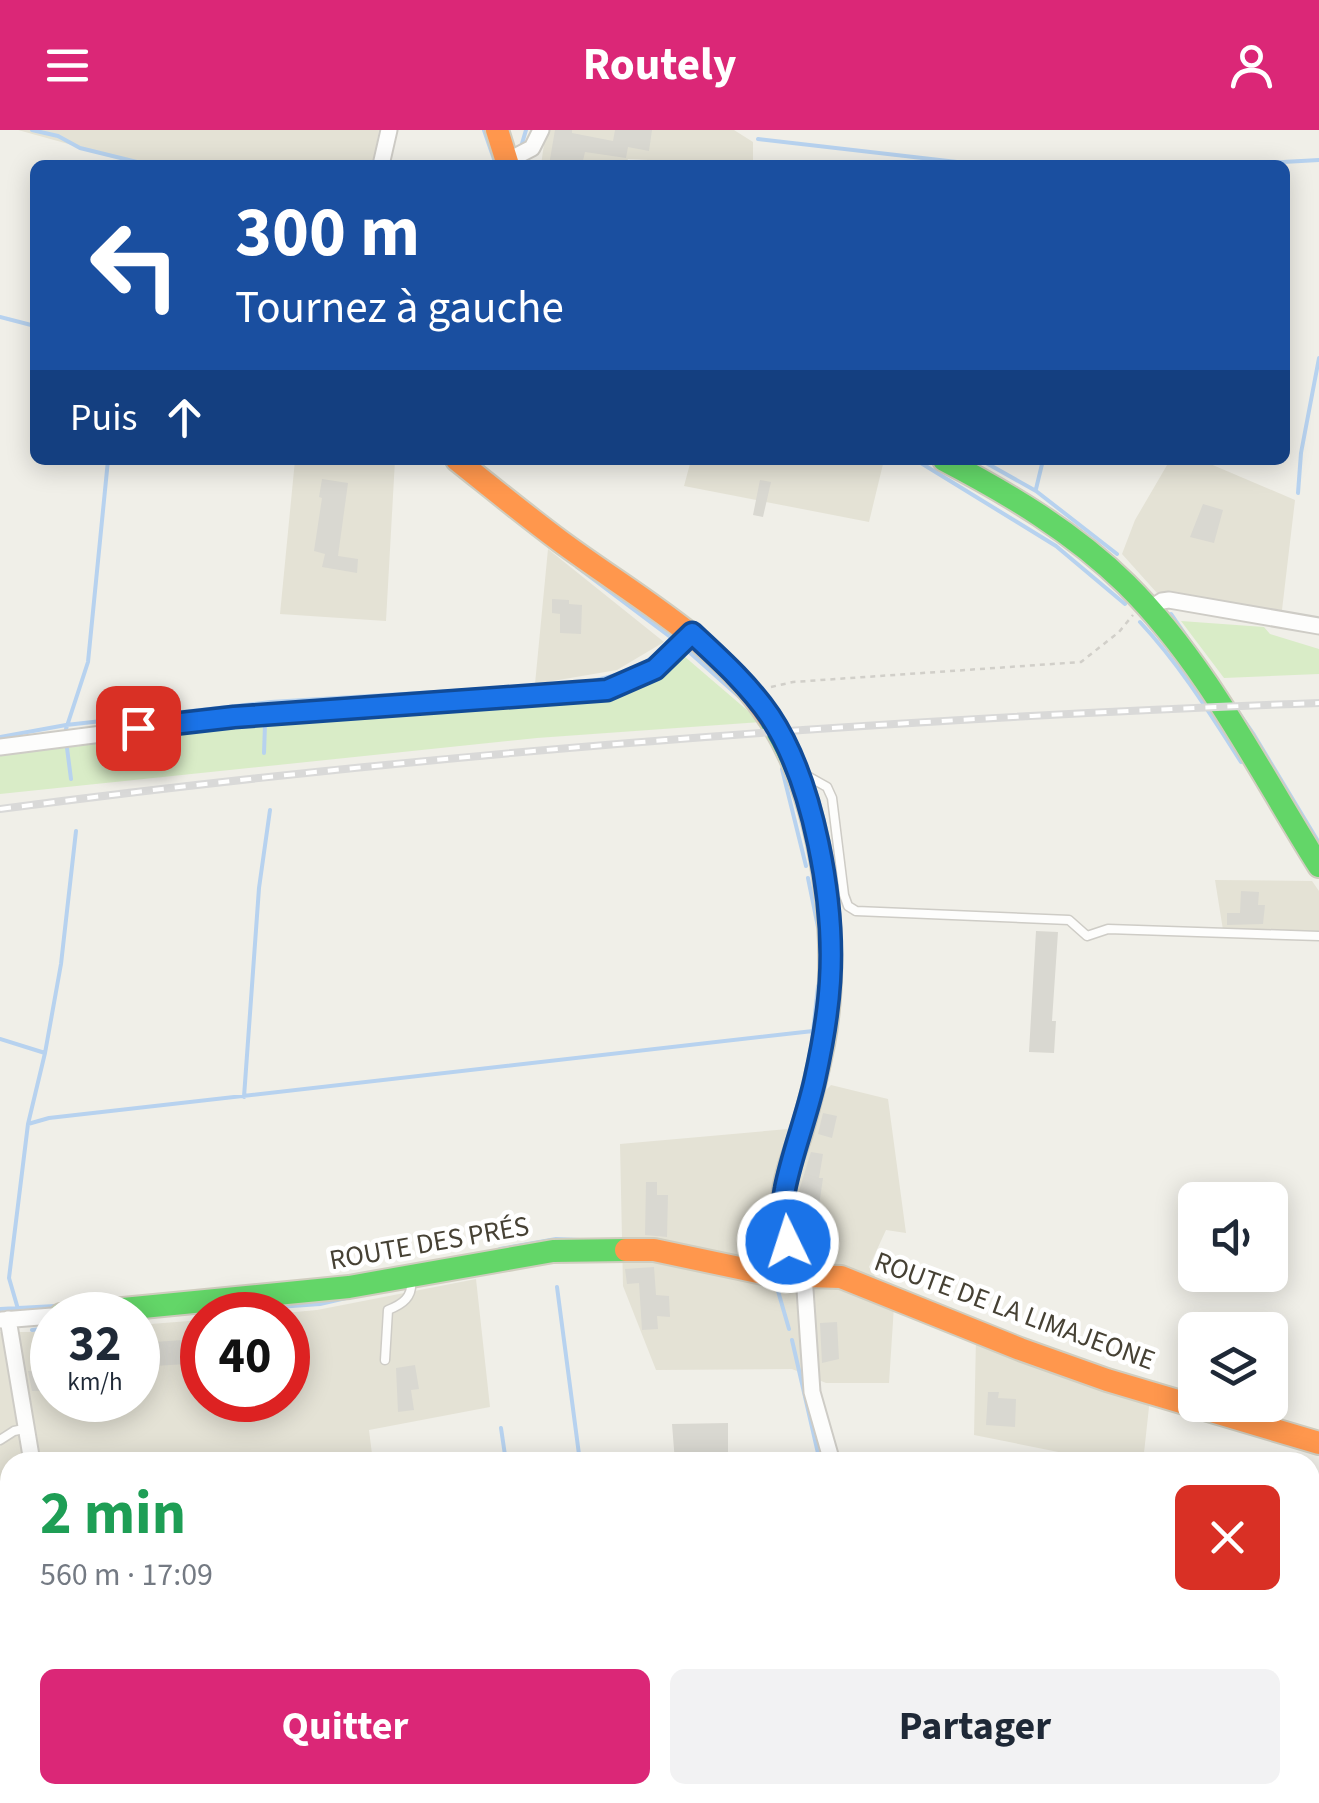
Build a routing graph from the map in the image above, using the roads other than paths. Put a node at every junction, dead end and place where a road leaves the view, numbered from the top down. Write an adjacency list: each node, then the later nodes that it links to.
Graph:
1 (389, 130): 4 (street)
2 (496, 130): 5 (street)
3 (541, 130): 6 (street)
4 (382, 160)
5 (507, 160)
6 (513, 160)
7 (463, 465): 11 (street)
8 (953, 465): 9 (street)
9 (1147, 606): 10 (street); 14 (street)
10 (1319, 626)
11 (692, 633): 12 (street); 13 (street)
12 (0, 747)
13 (796, 770): 15 (lane); 17 (street)
14 (1319, 866)
15 (1319, 936)
16 (410, 1275): 17 (street, ROUTE DES PRÉS); 18 (street, ROUTE DES PRÉS); 21 (lane)
17 (797, 1275): 24 (street, ROUTE DE LA LIMAJEONE); 26 (street)
18 (160, 1305)
19 (30, 1318): 20 (street)
20 (4, 1320): 22 (street)
21 (385, 1360)
22 (28, 1428): 23 (lane); 25 (street)
23 (0, 1440)
24 (1319, 1443)
25 (31, 1452)
26 (829, 1452)

